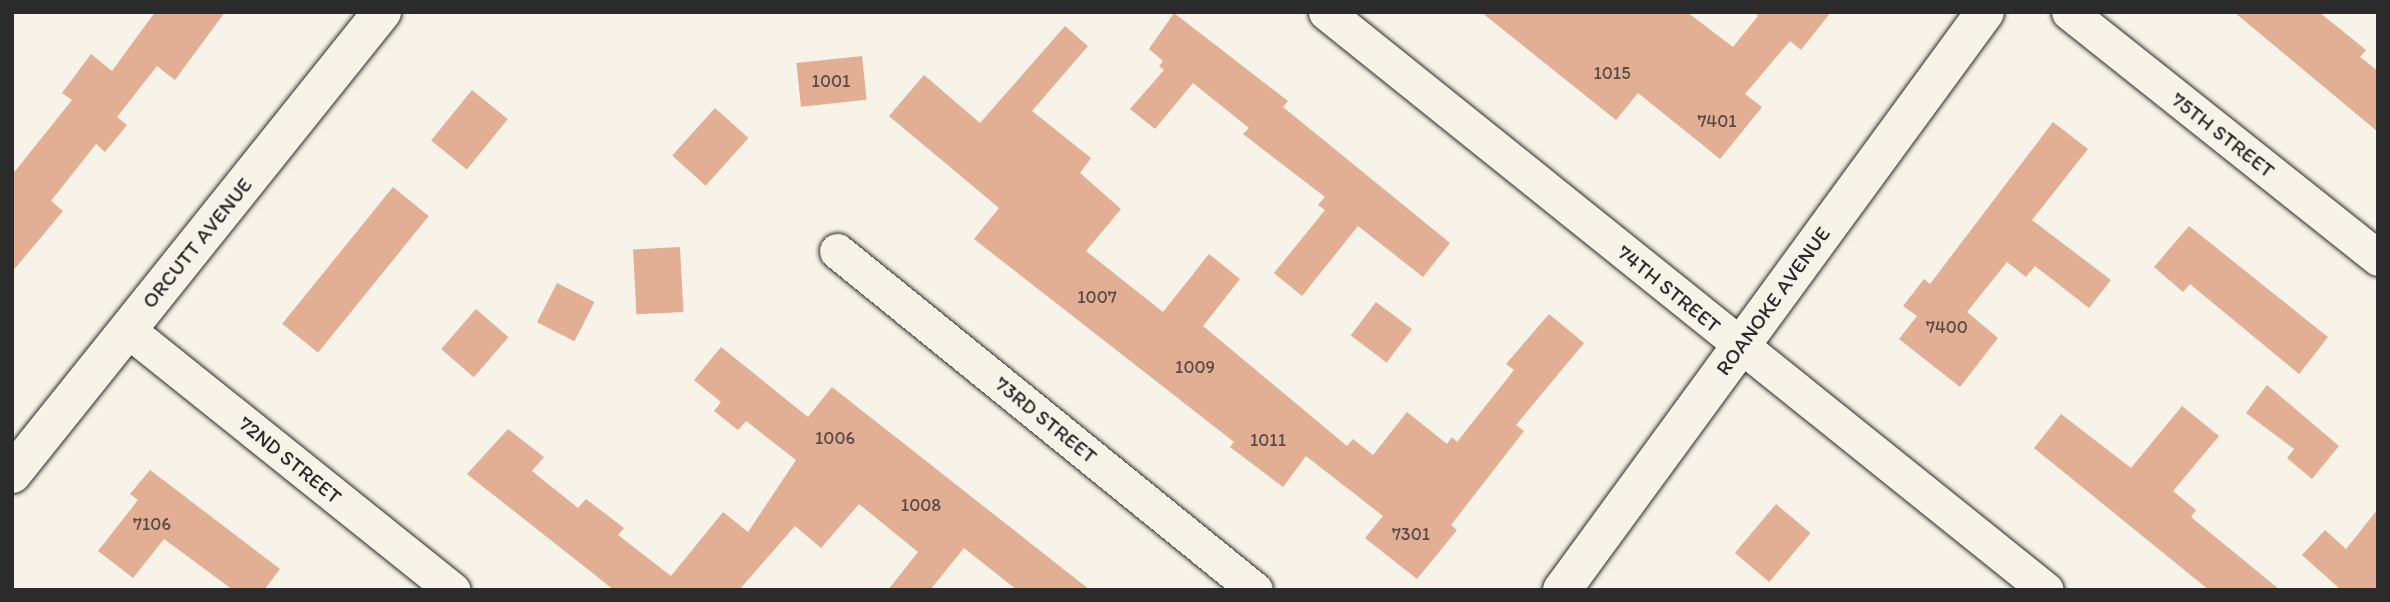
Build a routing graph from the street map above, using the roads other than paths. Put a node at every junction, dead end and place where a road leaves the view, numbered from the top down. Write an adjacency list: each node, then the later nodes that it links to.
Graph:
1 (1326, 12): 8 (street, 74TH STREET)
2 (1985, 12): 8 (street, ROANOKE AVENUE)
3 (2069, 12): 6 (street, 75TH STREET)
4 (373, 16): 7 (street, ORCUTT AVENUE)
5 (837, 251): 11 (street, 73RD STREET)
6 (2378, 258)
7 (128, 330): 9 (street, ORCUTT AVENUE); 10 (street, 72ND STREET)
8 (1741, 346): 12 (street, ROANOKE AVENUE); 13 (street, 74TH STREET)
9 (12, 474)
10 (453, 590)
11 (1255, 590)
12 (1562, 590)
13 (2046, 590)

